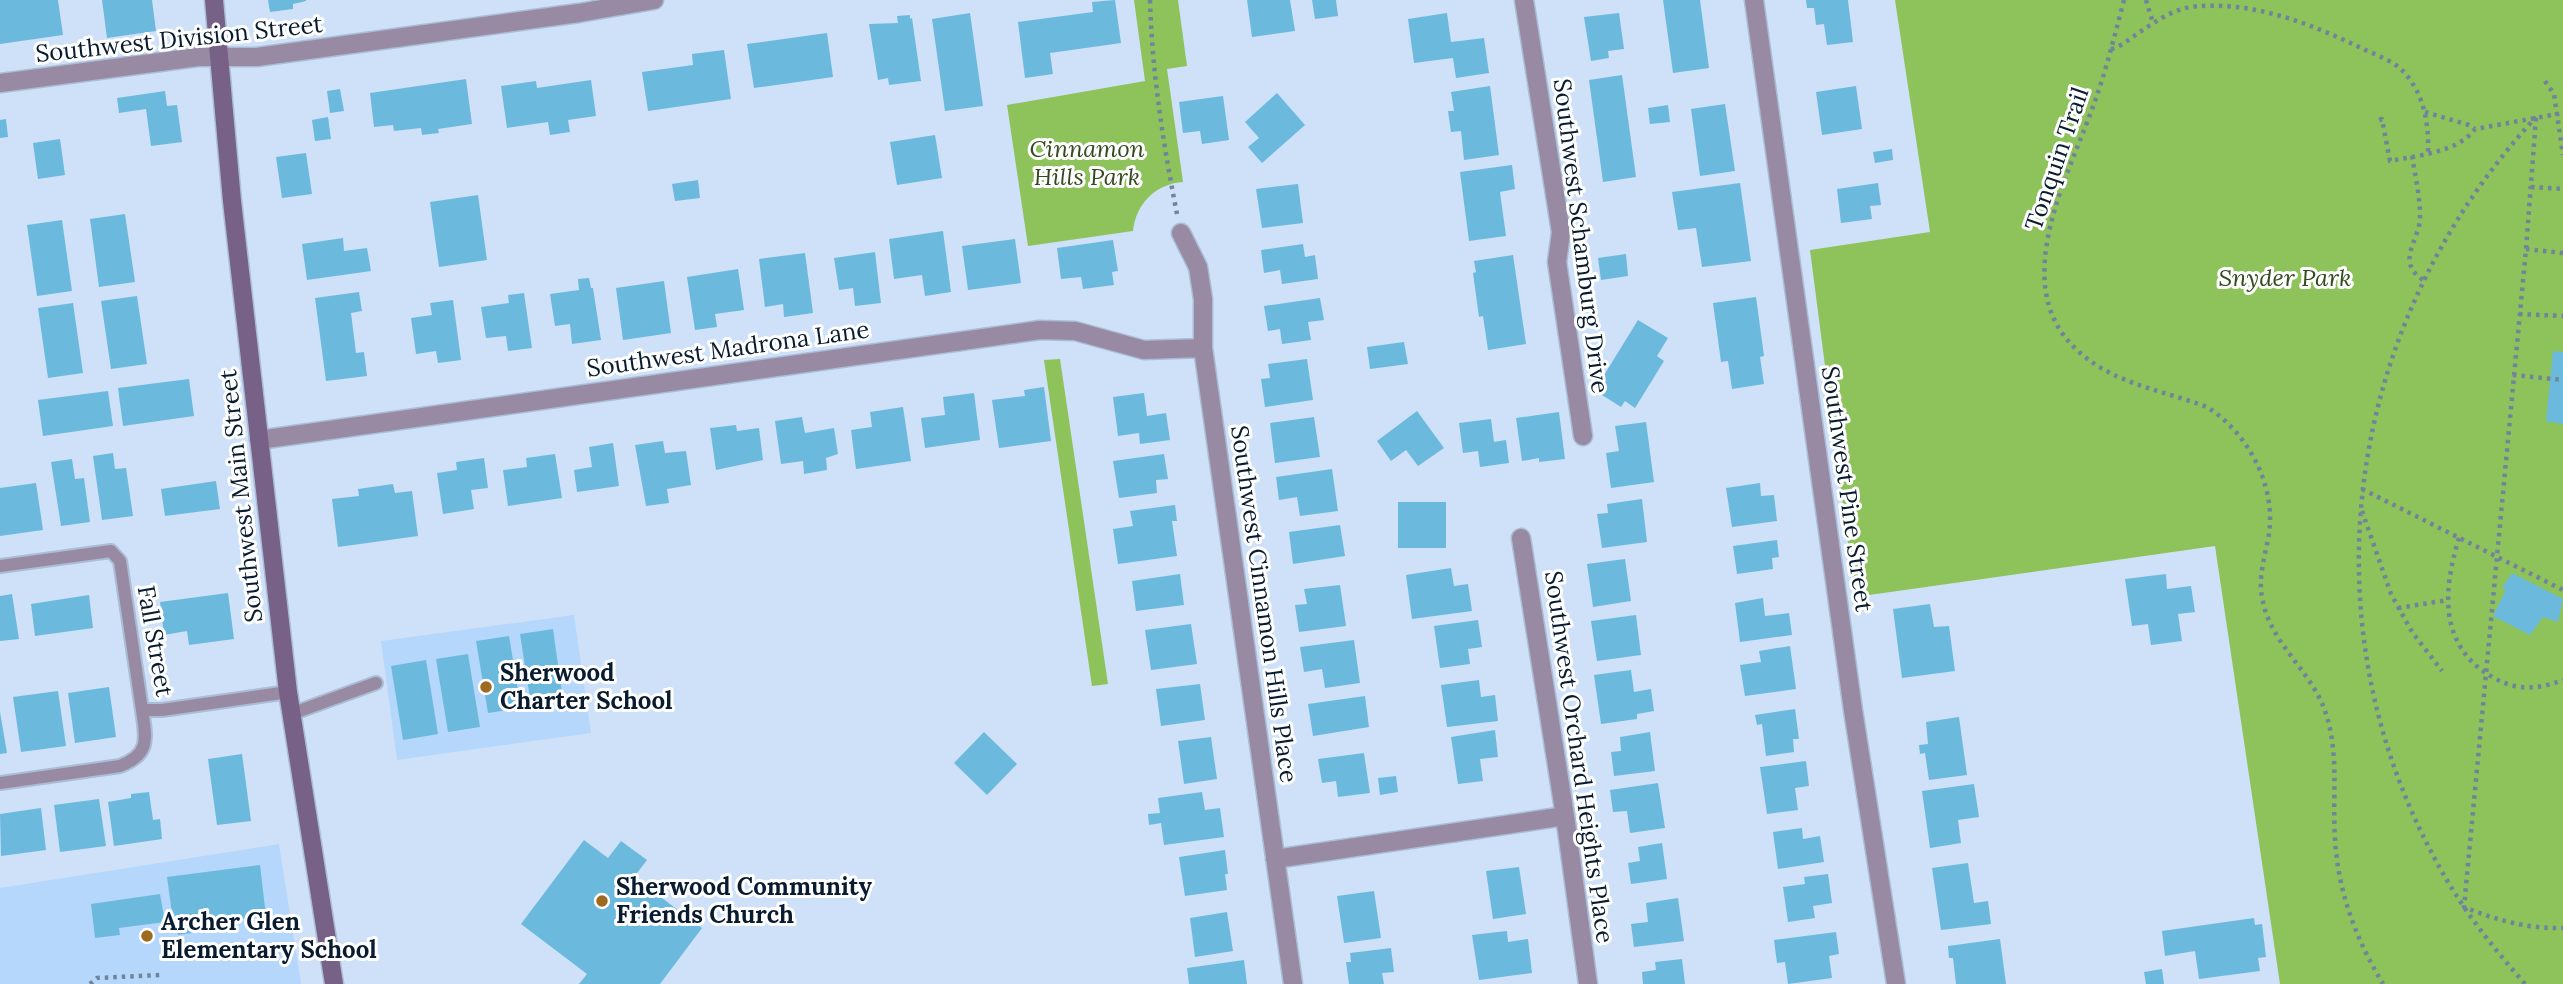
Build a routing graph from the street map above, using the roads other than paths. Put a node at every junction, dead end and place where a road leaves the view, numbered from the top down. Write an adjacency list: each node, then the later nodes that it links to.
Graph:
1 (214, 0): 6 (street, Southwest Main Street)
2 (654, 0): 5 (street, Southwest Division Street)
3 (1524, 0): 10 (street, Southwest Schamburg Drive)
4 (1754, 0): 24 (street, Southwest Pine Street)
5 (606, 4): 6 (street, Southwest Division Street)
6 (220, 57): 7 (street, Southwest Division Street); 11 (street, Southwest Main Street)
7 (0, 83)
8 (1181, 233): 9 (street, Southwest Cinnamon Hills Place)
9 (1203, 348): 11 (street, Southwest Madrona Lane); 20 (street, Southwest Cinnamon Hills Place)
10 (1583, 436)
11 (259, 440): 15 (street, Southwest Main Street)
12 (1521, 538): 19 (street, Southwest Orchard Heights Place)
13 (0, 566): 16 (lane, Fall Street)
14 (376, 683): 17 (lane)
15 (288, 692): 16 (lane, Fall Street); 17 (street, Southwest Main Street)
16 (142, 710): 18 (lane)
17 (291, 714): 21 (street, Southwest Main Street)
18 (0, 783)
19 (1565, 816): 20 (street); 23 (street, Southwest Orchard Heights Place)
20 (1275, 859): 22 (street, Southwest Cinnamon Hills Place)
21 (334, 984)
22 (1293, 984)
23 (1588, 984)
24 (1896, 984)

